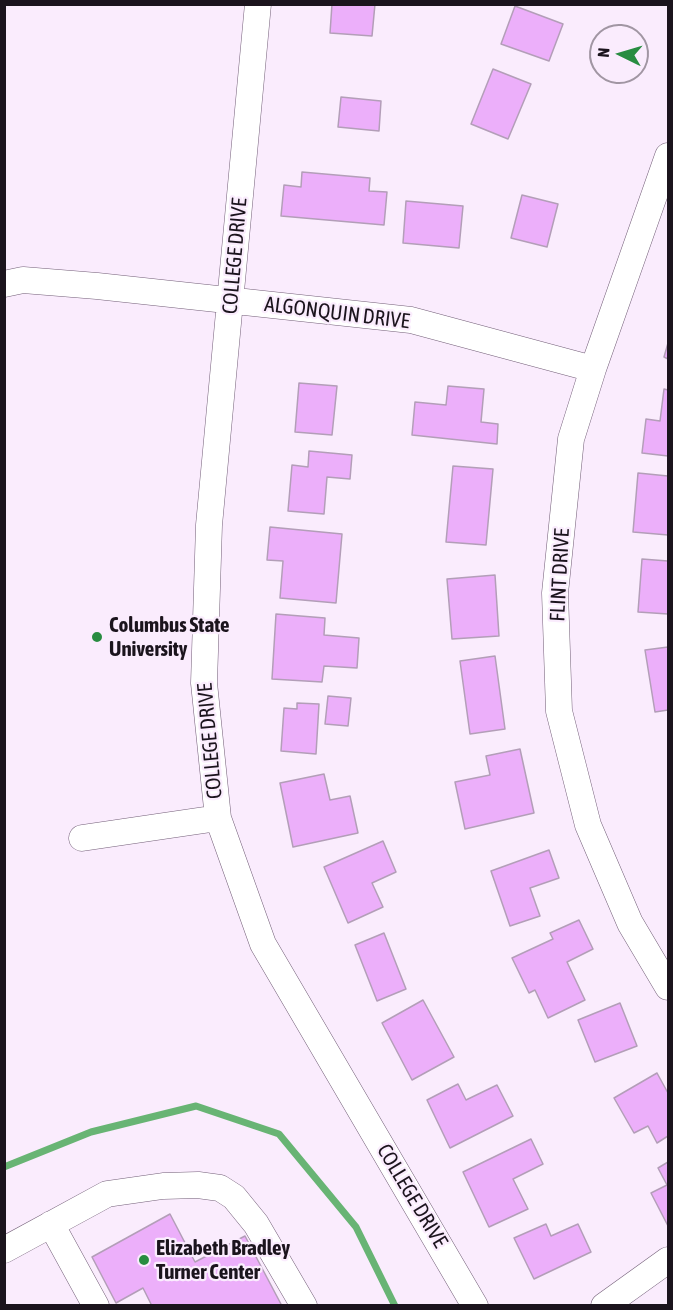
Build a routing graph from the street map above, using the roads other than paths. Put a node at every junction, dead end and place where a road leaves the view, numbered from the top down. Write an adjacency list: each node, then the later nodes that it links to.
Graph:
1 (258, 4): 4 (street, COLLEGE DRIVE)
2 (669, 156): 5 (street, FLINT DRIVE)
3 (4, 284): 4 (street, ALGONQUIN DRIVE)
4 (231, 301): 5 (street, ALGONQUIN DRIVE); 6 (street, COLLEGE DRIVE)
5 (593, 369): 8 (street, FLINT DRIVE)
6 (218, 818): 7 (street); 14 (street, COLLEGE DRIVE)
7 (82, 838)
8 (669, 987)
9 (51, 1224): 10 (street); 12 (street); 13 (street)
10 (4, 1250)
11 (669, 1260): 15 (street)
12 (96, 1305)
13 (304, 1305)
14 (476, 1305)
15 (604, 1305)

